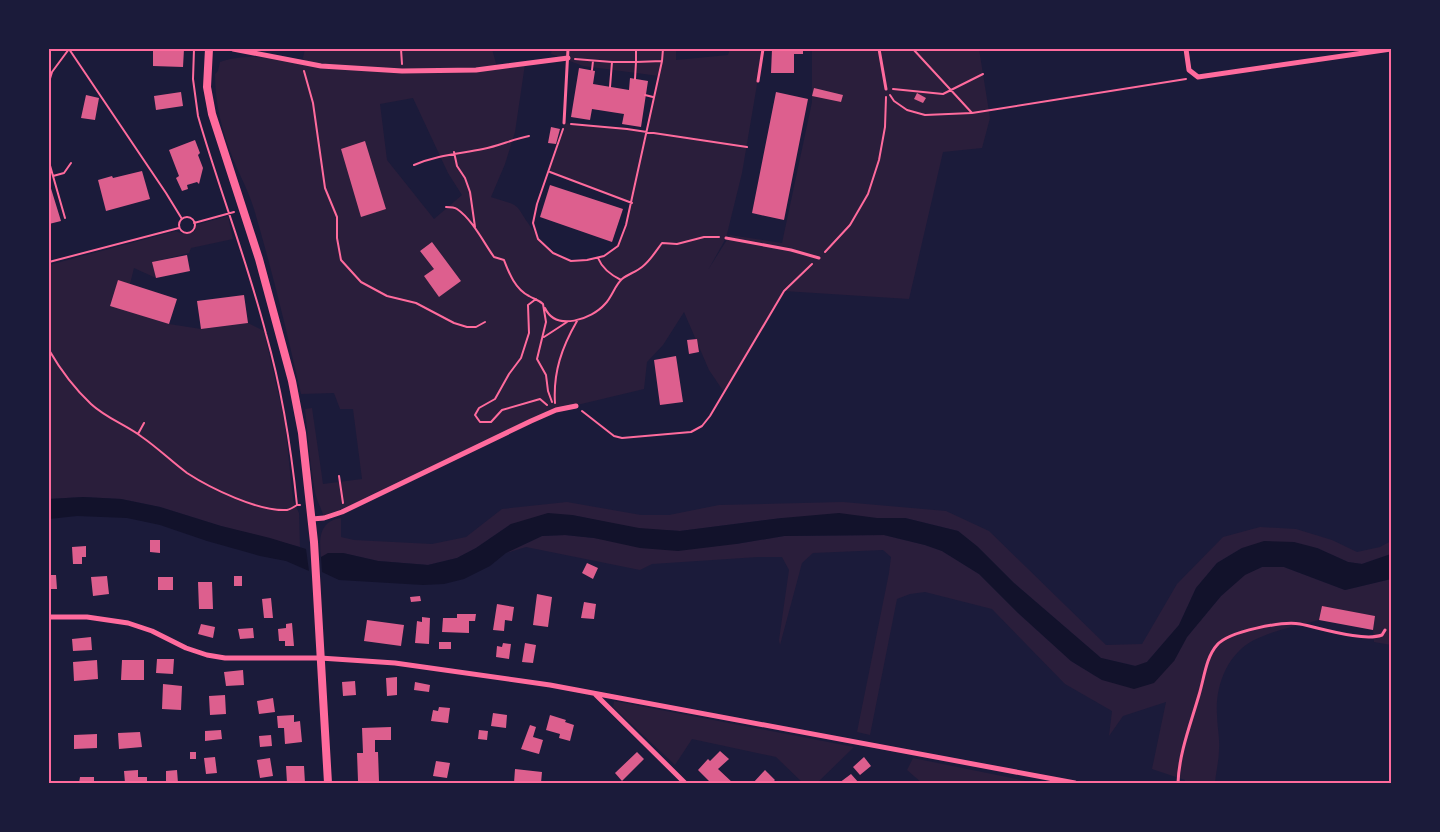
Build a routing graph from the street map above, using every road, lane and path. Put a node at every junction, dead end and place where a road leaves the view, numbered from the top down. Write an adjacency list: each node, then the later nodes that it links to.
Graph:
1 (69, 49): 26 (path); 51 (path)
2 (194, 49): 49 (path)
3 (209, 49): 72 (street)
4 (233, 49): 17 (street)
5 (401, 49): 21 (path)
6 (568, 49): 14 (lane)
7 (636, 49): 19 (path)
8 (663, 49): 16 (path)
9 (763, 49): 25 (lane)
10 (879, 49): 28 (lane)
11 (913, 49): 29 (path)
12 (1186, 49): 23 (street)
13 (1391, 49): 23 (street)
14 (568, 58): 15 (path); 21 (street); 34 (lane)
15 (593, 61): 18 (path); 20 (path)
16 (662, 61): 19 (path); 31 (path)
17 (302, 62): 21 (street); 63 (path)
18 (612, 62): 19 (path); 27 (path)
19 (636, 62): 24 (path)
20 (592, 70)
21 (402, 71)
22 (983, 74): 29 (path)
23 (1198, 77): 32 (path)
24 (635, 79)
25 (758, 81)
26 (49, 82)
27 (610, 87)
28 (886, 90): 29 (path); 32 (path); 57 (path)
29 (952, 90): 32 (path)
30 (646, 95): 31 (path)
31 (653, 97): 38 (path)
32 (972, 112)
33 (586, 120): 36 (path)
34 (564, 123): 36 (path); 45 (path)
35 (627, 125): 37 (path)
36 (586, 126): 37 (path)
37 (627, 129): 38 (path)
38 (647, 133): 40 (path); 47 (path)
39 (529, 136): 41 (path)
40 (747, 147)
41 (454, 152): 44 (path); 53 (path)
42 (49, 162): 46 (path)
43 (71, 163): 46 (path)
44 (414, 165)
45 (549, 171): 47 (path); 56 (path)
46 (52, 176): 50 (path)
47 (632, 202): 56 (path)
48 (446, 207): 53 (path)
49 (230, 213): 52 (path); 73 (path)
50 (65, 218)
51 (182, 219): 52 (path); 54 (path)
52 (194, 223): 54 (path)
53 (474, 227): 60 (path)
54 (179, 228): 58 (path)
55 (726, 238): 57 (lane); 59 (path)
56 (598, 258): 59 (path)
57 (819, 258): 67 (path)
58 (49, 262)
59 (621, 280): 62 (path)
60 (536, 299): 61 (path); 68 (path)
61 (543, 304): 64 (path); 65 (path)
62 (577, 321): 64 (path); 68 (path)
63 (485, 322)
64 (568, 322): 65 (path)
65 (544, 337): 68 (path)
66 (49, 350): 70 (path)
67 (576, 406): 68 (street)
68 (556, 410): 74 (street)
69 (144, 423): 70 (path)
70 (138, 434): 73 (path)
71 (339, 476): 74 (path)
72 (310, 504): 73 (path); 75 (street)
73 (297, 505)
74 (345, 510): 75 (street)
75 (312, 519): 78 (street)
76 (49, 617): 78 (street)
77 (1385, 630): 83 (lane)
78 (320, 658): 79 (street); 80 (street)
79 (596, 694): 81 (street); 82 (street)
80 (328, 783)
81 (685, 783)
82 (1074, 783)
83 (1178, 783)

